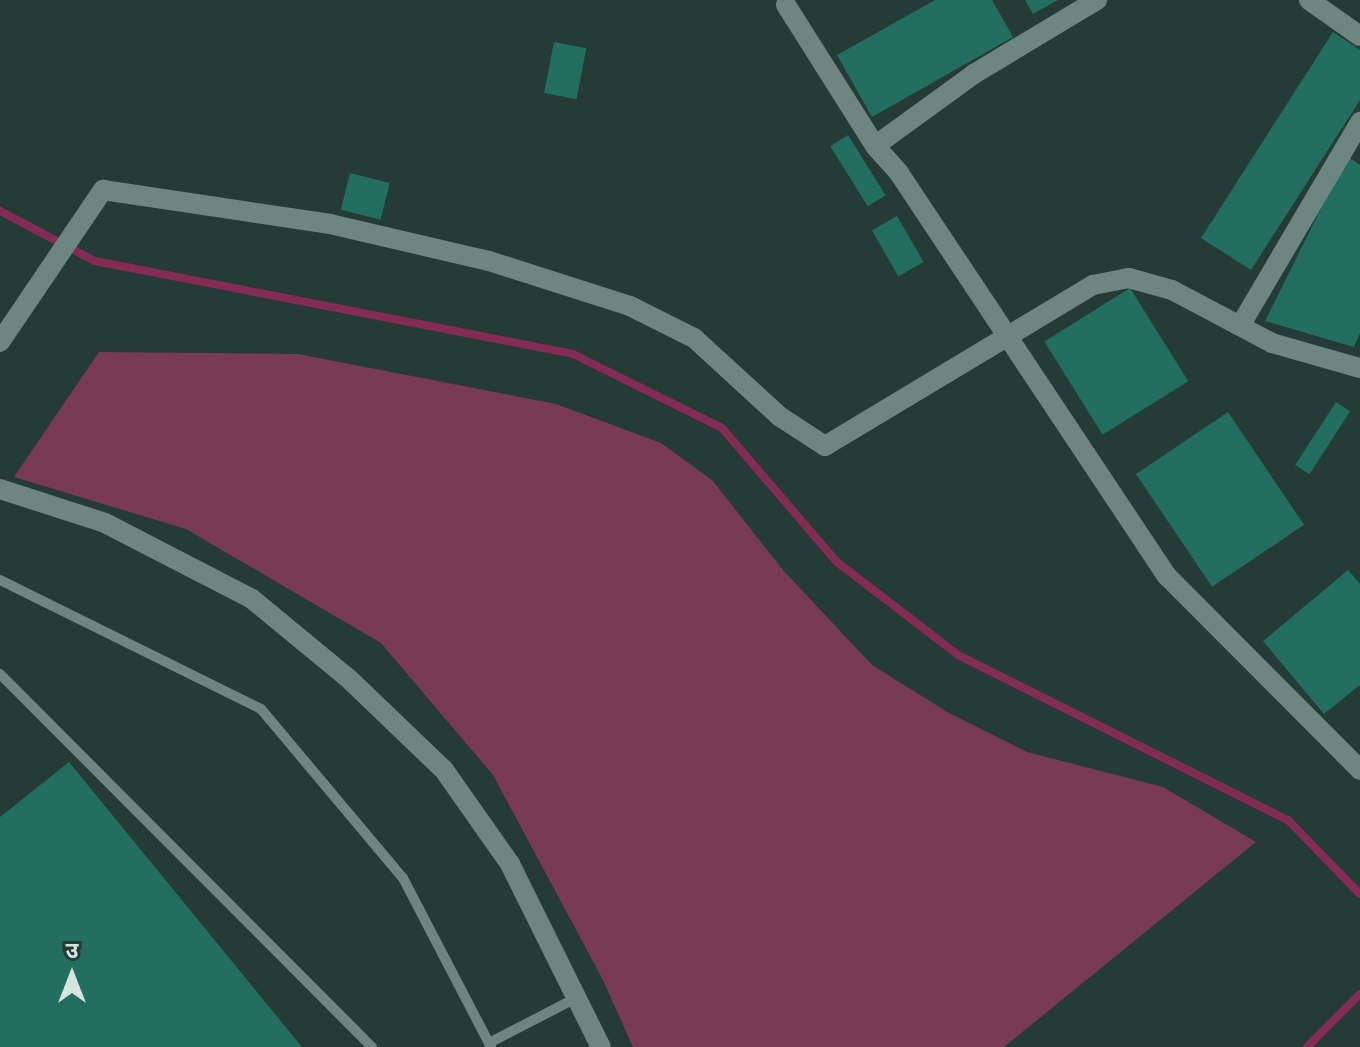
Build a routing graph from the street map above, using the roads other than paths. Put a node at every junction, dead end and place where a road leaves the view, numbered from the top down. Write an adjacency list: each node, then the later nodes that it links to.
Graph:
1 (1097, 0): 6 (street)
2 (1309, 0): 4 (street)
3 (786, 5): 6 (street)
4 (1360, 36)
5 (1360, 122): 7 (street)
6 (875, 146): 8 (street)
7 (1240, 326): 8 (street); 10 (street)
8 (1004, 335): 9 (street); 14 (street)
9 (0, 342)
10 (1360, 368)
11 (0, 489): 15 (street)
12 (0, 580): 16 (lane)
13 (0, 674): 18 (lane)
14 (1360, 770)
15 (576, 998): 16 (lane); 17 (street)
16 (490, 1045)
17 (598, 1046)
18 (372, 1047)

